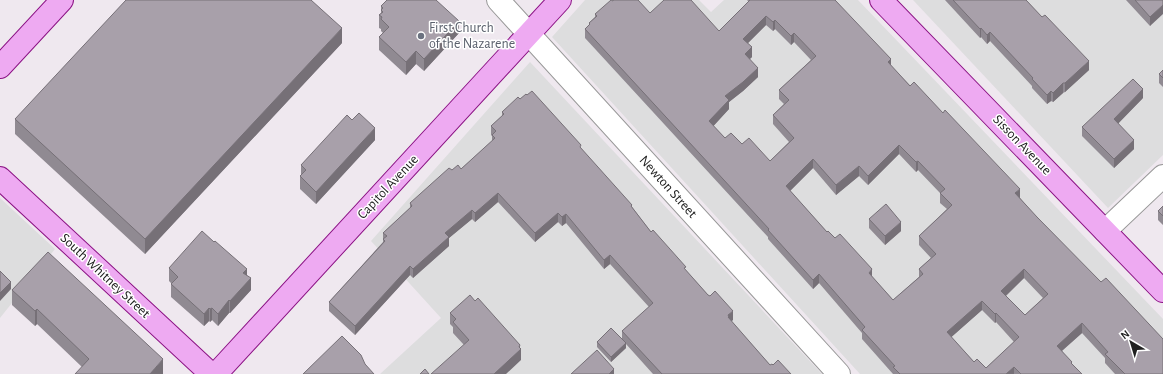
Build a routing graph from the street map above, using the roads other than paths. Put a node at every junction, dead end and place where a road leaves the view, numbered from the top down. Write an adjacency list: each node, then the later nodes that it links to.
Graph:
1 (62, 0): 6 (main road)
2 (498, 0): 5 (street, Newton Street)
3 (560, 0): 5 (main road, Capitol Avenue)
4 (881, 0): 9 (main road, Sisson Avenue)
5 (529, 33): 12 (main road, Capitol Avenue); 13 (street, Newton Street)
6 (0, 67)
7 (1163, 176): 9 (street)
8 (0, 178): 11 (main road, South Whitney Street)
9 (1105, 231): 10 (main road, Sisson Avenue)
10 (1163, 291)
11 (211, 374)
12 (216, 374)
13 (839, 374)

